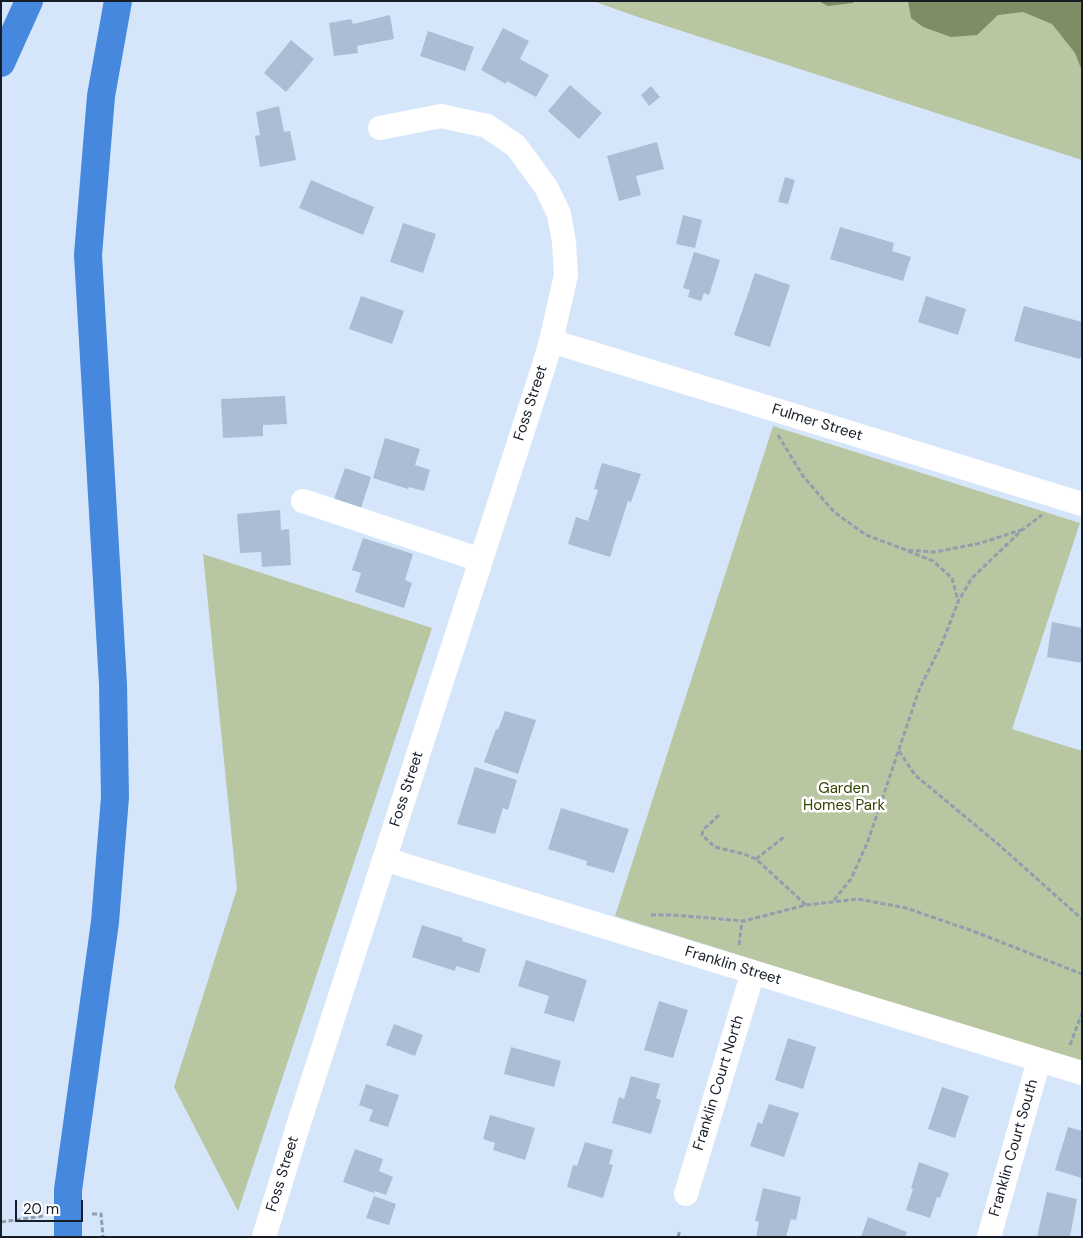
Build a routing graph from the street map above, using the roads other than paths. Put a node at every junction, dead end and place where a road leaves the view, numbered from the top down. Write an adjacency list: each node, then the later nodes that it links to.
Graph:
1 (29, 1): 3 (highway)
2 (118, 1): 14 (highway)
3 (1, 63)
4 (380, 128): 5 (street, Foss Street)
5 (551, 341): 7 (street, Fulmer Street); 8 (street, Foss Street)
6 (303, 501): 8 (street)
7 (1082, 504)
8 (480, 560): 9 (street, Foss Street)
9 (384, 859): 10 (street, Franklin Street); 15 (street, Foss Street)
10 (753, 972): 11 (street, Franklin Street); 13 (street, Franklin Court North)
11 (1039, 1060): 12 (street, Franklin Street); 16 (street, Franklin Court South)
12 (1072, 1070)
13 (686, 1194)
14 (68, 1237)
15 (264, 1237)
16 (989, 1237)

